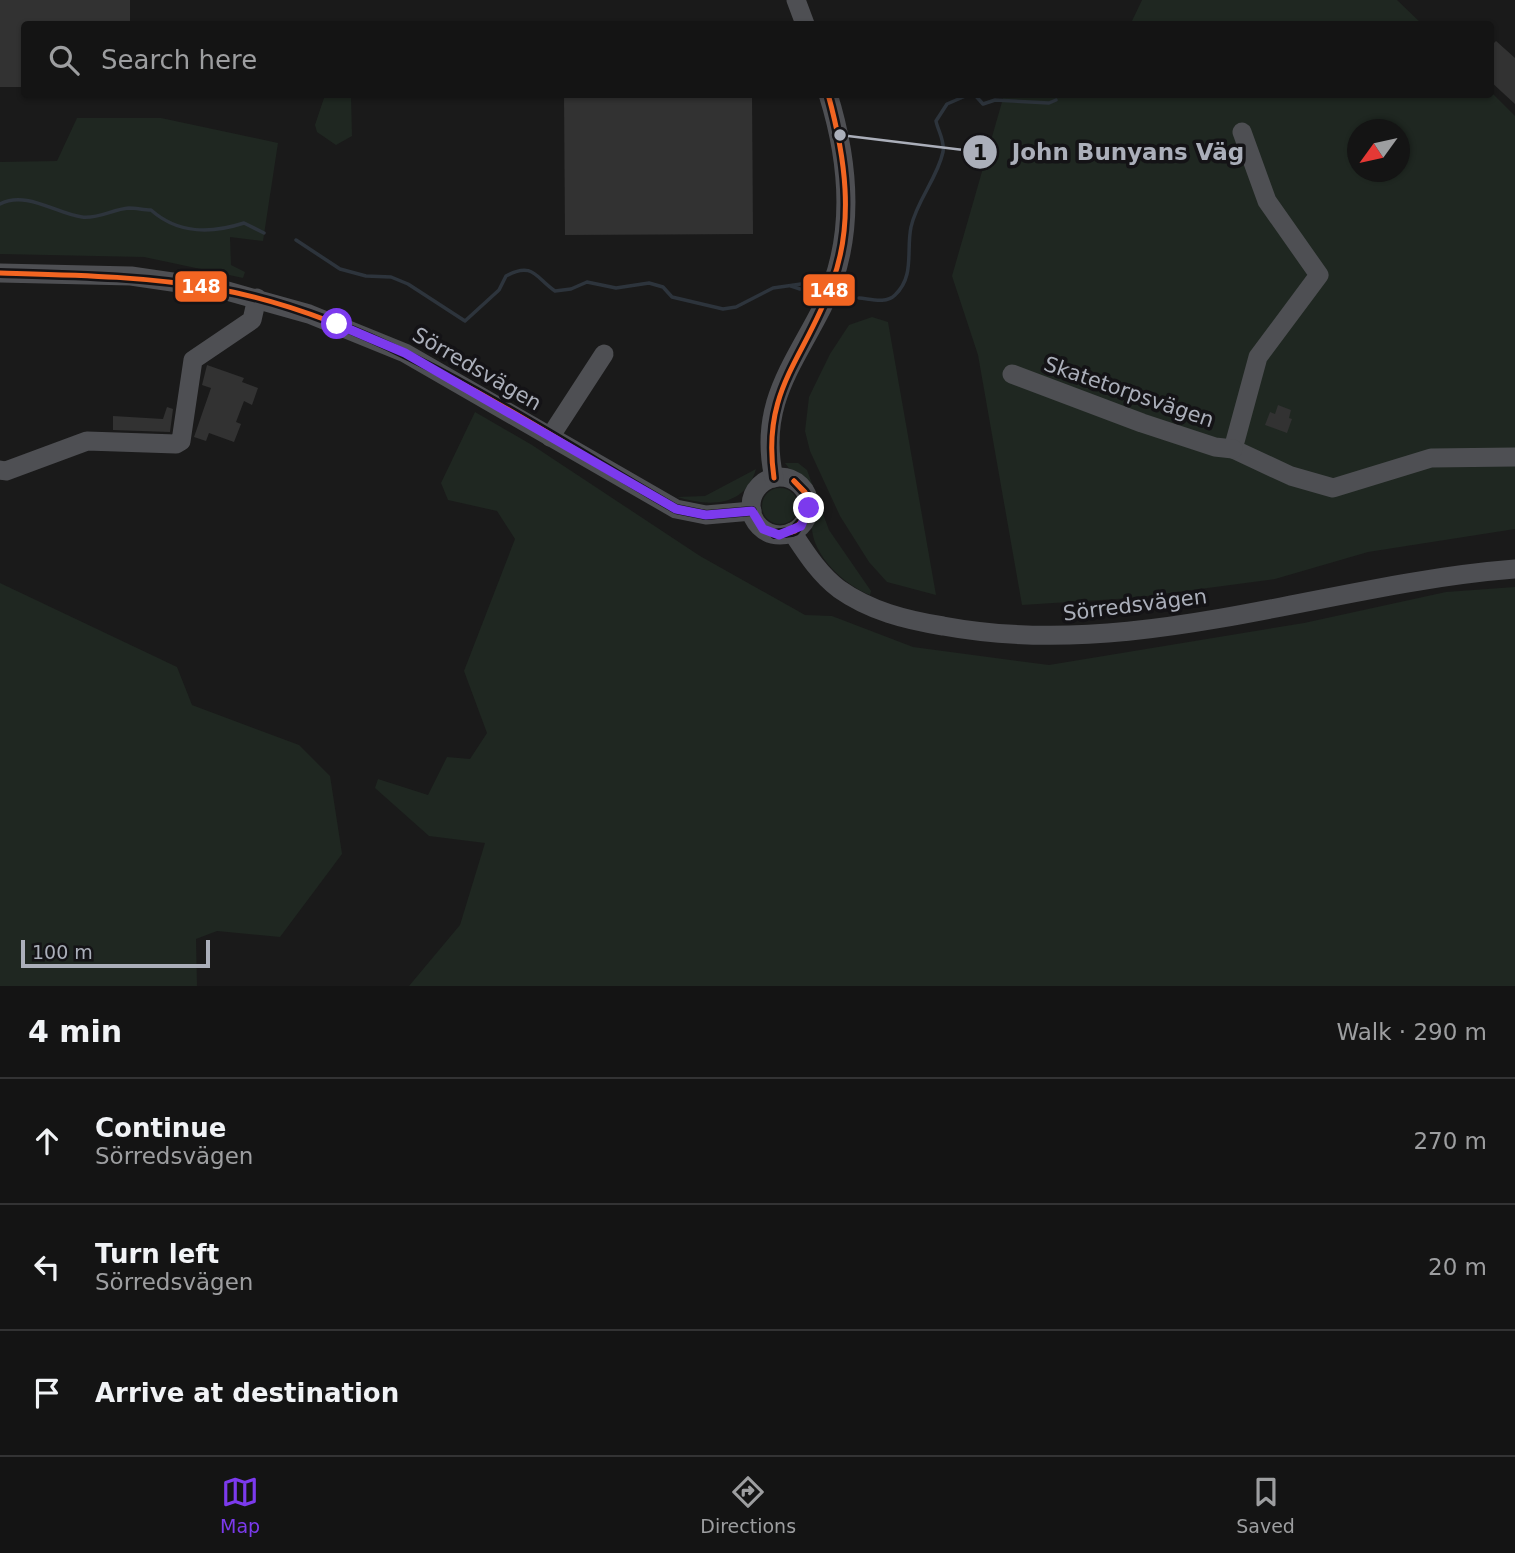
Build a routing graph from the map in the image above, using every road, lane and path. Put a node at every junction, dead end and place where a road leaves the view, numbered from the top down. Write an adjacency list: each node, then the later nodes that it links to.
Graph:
1 (796, 0): 2 (street)
2 (804, 21)
3 (829, 98): 13 (street)
4 (1242, 132): 10 (street, Skatetorpsvägen)
5 (0, 274): 6 (street, Sörredsvägen)
6 (257, 298): 9 (street, Sörredsvägen); 12 (street)
7 (604, 354): 9 (street)
8 (1012, 374): 10 (street, Skatetorpsvägen)
9 (550, 437): 14 (street, Sörredsvägen)
10 (1233, 449): 11 (street, Skatetorpsvägen)
11 (1515, 457)
12 (0, 470)
13 (774, 478): 14 (street); 15 (street)
14 (752, 511): 15 (street)
15 (792, 532): 16 (street, Sörredsvägen)
16 (1515, 569)

